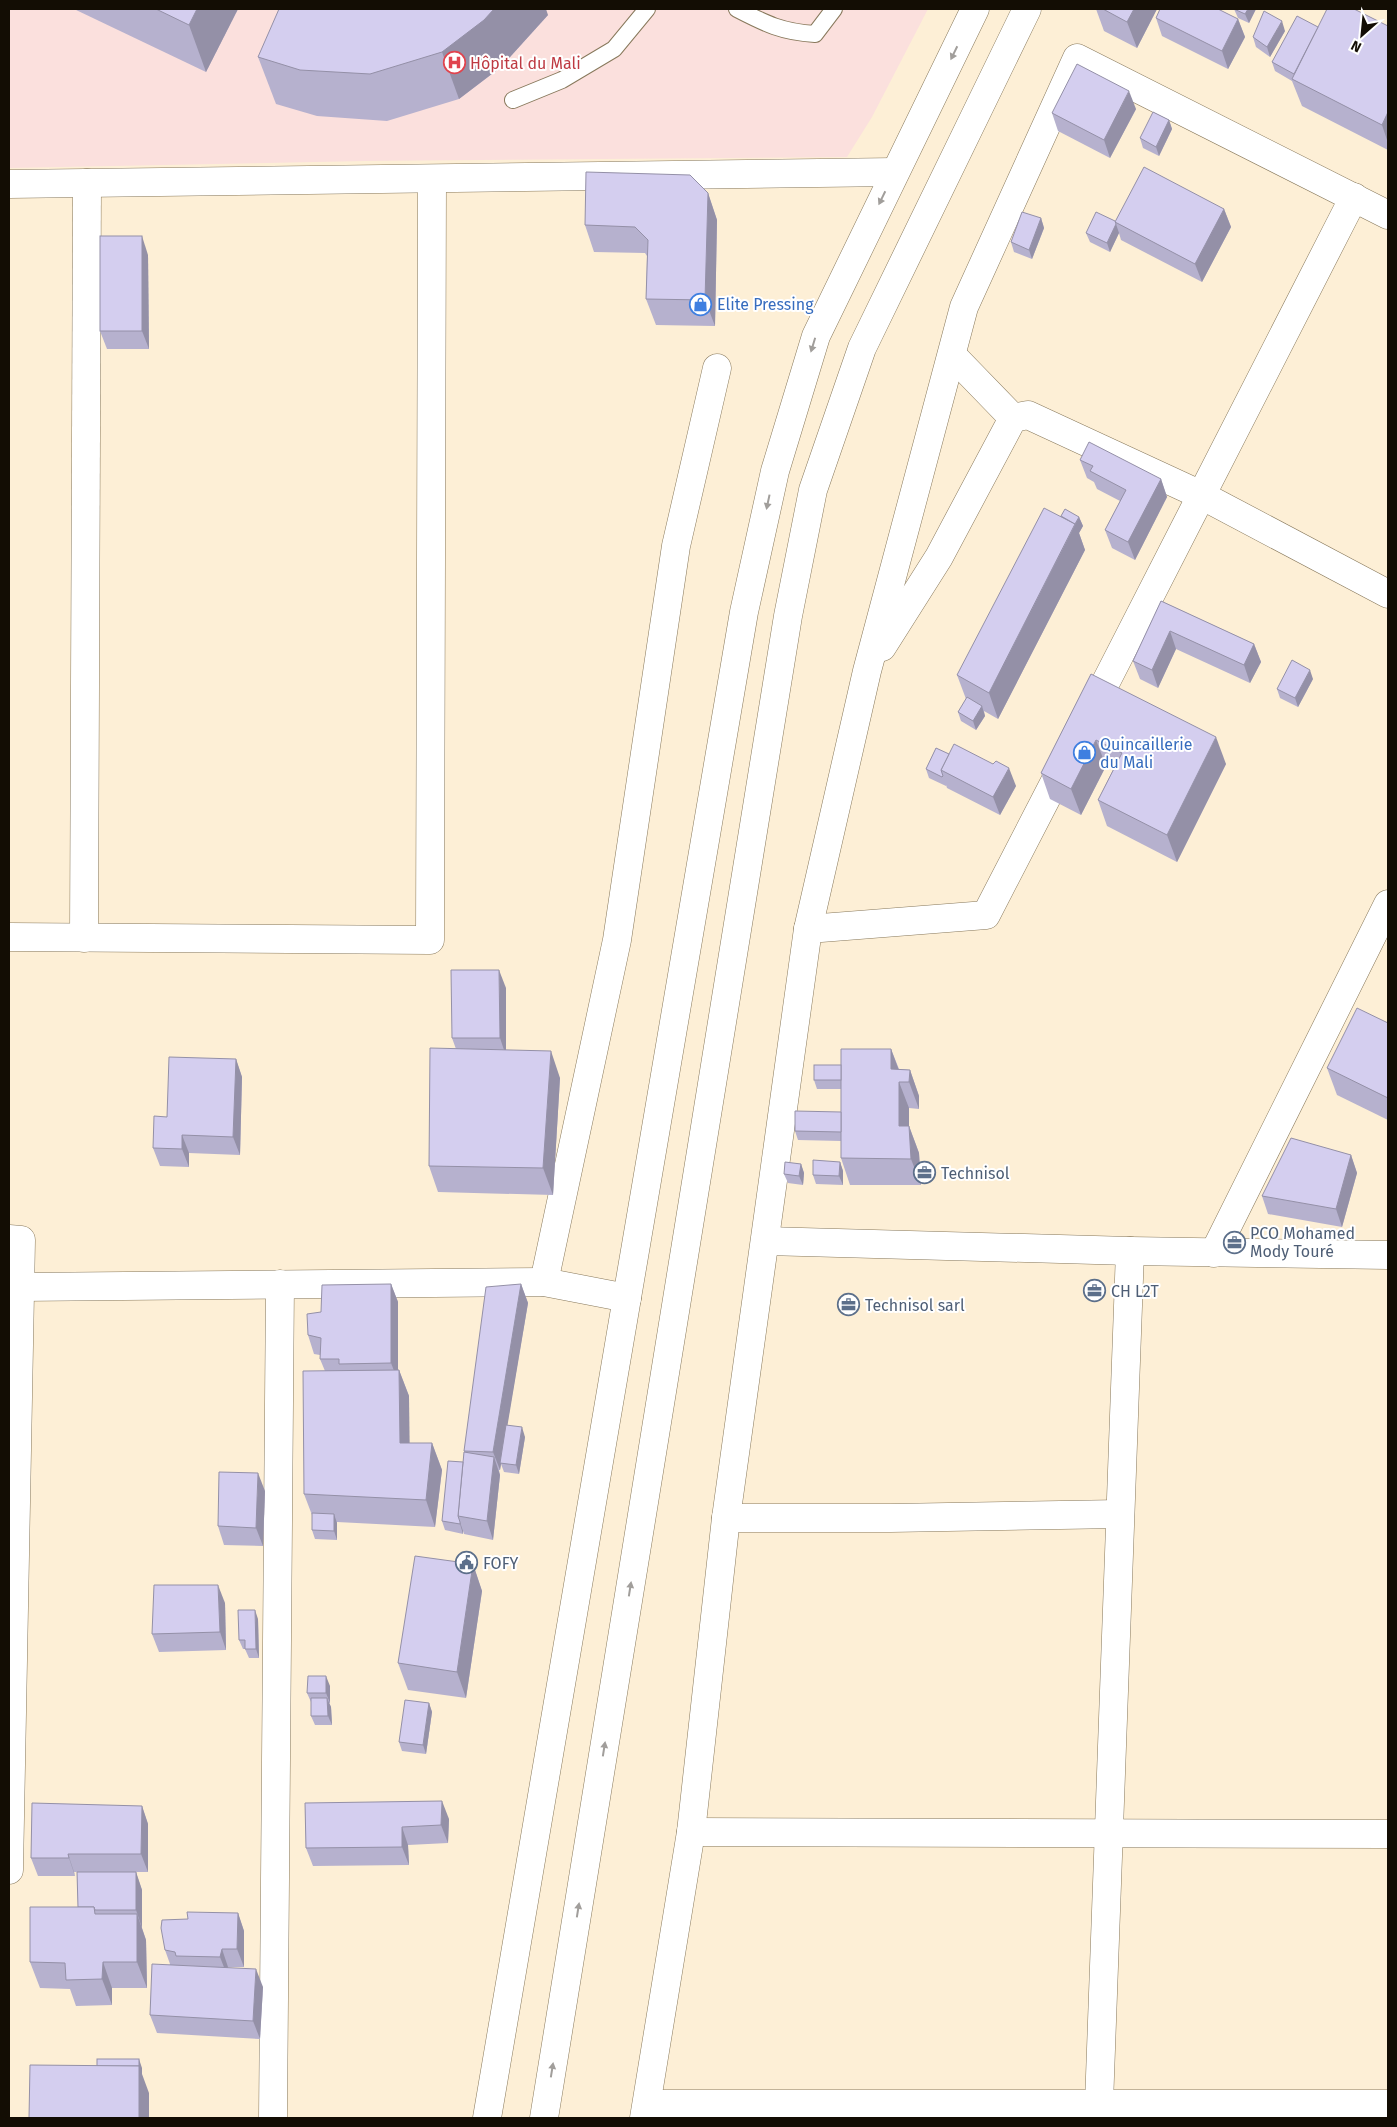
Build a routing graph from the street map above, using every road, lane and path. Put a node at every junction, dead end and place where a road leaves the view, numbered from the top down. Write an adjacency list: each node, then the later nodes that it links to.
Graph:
1 (647, 9): 6 (lane)
2 (736, 9): 3 (lane)
3 (834, 9)
4 (975, 9): 7 (street, one-way to 7)
5 (1027, 9): 45 (street, one-way to 5)
6 (513, 100)
7 (895, 172): 8 (street); 31 (street, one-way to 31)
8 (432, 179): 9 (street); 22 (street)
9 (87, 183): 10 (street); 22 (street)
10 (9, 184)
11 (1354, 197): 12 (street); 13 (street); 16 (street)
12 (1388, 215)
13 (952, 355): 15 (street); 18 (street)
14 (717, 368): 28 (street)
15 (1013, 418): 16 (street); 18 (street)
16 (1201, 495): 17 (street); 20 (street)
17 (1388, 594)
18 (866, 671): 20 (street)
19 (1388, 904): 26 (street)
20 (808, 929): 24 (street)
21 (9, 938): 22 (street)
22 (84, 938)
23 (9, 1239): 30 (street)
24 (766, 1240): 25 (street); 33 (street)
25 (1130, 1251): 26 (street); 32 (street)
26 (1214, 1253): 27 (street)
27 (1388, 1255)
28 (544, 1282): 29 (street); 31 (street)
29 (280, 1284): 30 (street); 43 (street)
30 (20, 1287): 34 (street)
31 (627, 1298): 44 (street)
32 (1120, 1514): 33 (street); 36 (street)
33 (726, 1518): 35 (street)
34 (10, 1781): 38 (street)
35 (691, 1832): 36 (street); 41 (street)
36 (1109, 1834): 37 (street); 39 (street)
37 (1388, 1834)
38 (9, 1870)
39 (1099, 2104): 41 (street); 42 (street)
40 (1388, 2104): 42 (street)
41 (646, 2111)
42 (1352, 2111)
43 (273, 2118)
44 (487, 2118)
45 (544, 2118)

